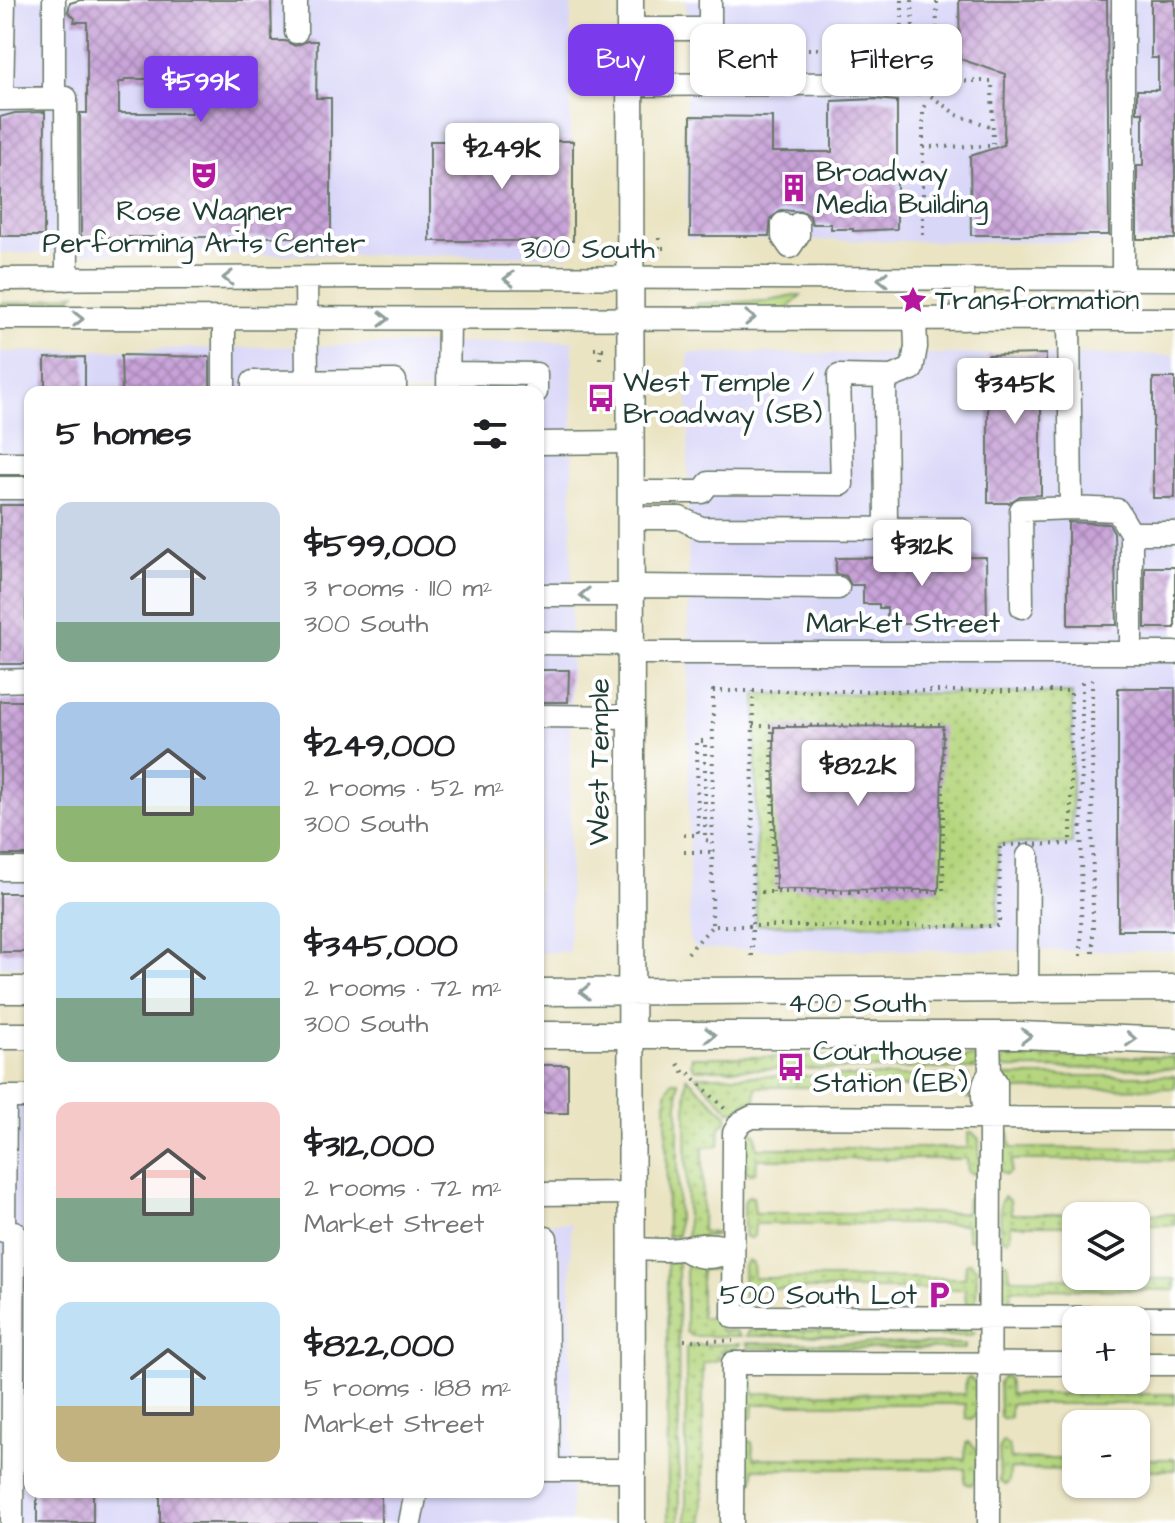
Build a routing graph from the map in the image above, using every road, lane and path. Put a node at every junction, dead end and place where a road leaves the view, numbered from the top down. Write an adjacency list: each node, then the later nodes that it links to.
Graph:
1 (4, 0): 21 (street)
2 (54, 0): 20 (street)
3 (296, 0): 15 (street)
4 (630, 0): 10 (main road, West Temple)
5 (710, 0): 11 (street)
6 (902, 0): 12 (path)
7 (912, 0): 13 (path)
8 (937, 0): 14 (path)
9 (1123, 0): 34 (street)
10 (630, 24)
11 (710, 24)
12 (904, 24)
13 (913, 24)
14 (937, 24)
15 (296, 32)
16 (962, 81): 22 (path)
17 (822, 84): 18 (street)
18 (674, 85)
19 (630, 96): 31 (main road, West Temple)
20 (54, 98): 21 (street); 30 (street)
21 (1, 99)
22 (993, 127): 23 (path); 23 (path)
23 (923, 147): 25 (path)
24 (790, 224): 32 (street)
25 (923, 235)
26 (659, 238): 27 (path)
27 (659, 248)
28 (306, 278): 30 (street, 300 South, one-way to 30); 31 (street, 300 South, one-way to 28); 39 (street)
29 (0, 279): 30 (street, 300 South)
30 (67, 279)
31 (631, 279): 32 (street, 300 South); 37 (main road, West Temple)
32 (790, 279): 33 (street, 300 South, one-way to 32)
33 (963, 279): 34 (street, 300 South); 42 (street)
34 (1123, 279): 35 (street, 300 South)
35 (1175, 279)
36 (0, 318): 38 (street, one-way to 38)
37 (631, 318): 40 (street); 41 (street, one-way to 41); 57 (main road, West Temple)
38 (224, 319): 39 (street); 51 (street)
39 (306, 319): 40 (street, one-way to 40); 48 (street)
40 (449, 319): 49 (street)
41 (915, 319): 42 (street); 47 (street)
42 (963, 319): 43 (street)
43 (1069, 319): 44 (street); 66 (street)
44 (1175, 319)
45 (599, 349): 46 (path)
46 (600, 359)
47 (885, 377): 65 (street); 67 (street)
48 (307, 380): 52 (street); 53 (street)
49 (448, 383): 50 (street)
50 (489, 383): 56 (street)
51 (224, 386)
52 (253, 386)
53 (344, 386)
54 (358, 386): 55 (street)
55 (395, 386)
56 (536, 386)
57 (631, 442): 58 (street); 65 (main road, West Temple)
58 (544, 443)
59 (0, 463): 60 (street)
60 (24, 463)
61 (0, 488): 62 (street)
62 (24, 492)
63 (24, 494): 64 (street)
64 (0, 499)
65 (631, 505): 67 (street); 72 (main road, West Temple)
66 (1071, 508): 69 (street); 74 (street)
67 (886, 529): 68 (street)
68 (959, 529)
69 (1131, 533): 70 (street); 77 (street)
70 (1175, 533)
71 (838, 588): 72 (street)
72 (631, 591): 73 (street, one-way to 73); 76 (main road, West Temple)
73 (544, 595)
74 (1022, 607)
75 (544, 643): 76 (street, Market Street)
76 (631, 648): 77 (street, Market Street); 87 (main road, West Temple)
77 (1131, 653): 78 (street, Market Street)
78 (1175, 653)
79 (0, 671): 80 (street)
80 (24, 675)
81 (24, 677): 84 (street)
82 (1082, 679): 90 (path)
83 (1092, 679): 91 (path)
84 (0, 681)
85 (753, 691): 88 (path); 93 (path); 102 (path)
86 (544, 716): 87 (street)
87 (632, 717): 110 (main road, West Temple)
88 (753, 726): 89 (path); 99 (path)
89 (772, 726): 100 (path); 100 (path)
90 (1081, 806): 91 (path); 106 (path)
91 (1093, 806): 104 (path)
92 (684, 835): 93 (path)
93 (713, 841): 95 (path)
94 (684, 852): 95 (path)
95 (713, 852): 101 (path)
96 (1028, 856): 111 (street)
97 (0, 869): 98 (street)
98 (24, 869)
99 (753, 892): 100 (path); 102 (path)
100 (773, 893)
101 (712, 926): 102 (path); 103 (path)
102 (753, 926): 105 (path)
103 (688, 953)
104 (1093, 955)
105 (752, 956)
106 (1081, 956)
107 (1175, 988): 111 (main road, 400 South)
108 (0, 990): 109 (main road)
109 (24, 990)
110 (632, 991): 111 (main road, 400 South); 112 (main road, 400 South, one-way to 112); 114 (main road, West Temple)
111 (1027, 991)
112 (544, 992)
113 (544, 1035): 114 (main road, 400 South)
114 (632, 1035): 115 (main road, 400 South, one-way to 115); 124 (main road, West Temple)
115 (989, 1035): 118 (main road, 400 South, one-way to 118); 121 (street)
116 (0, 1036): 117 (main road)
117 (24, 1036)
118 (1175, 1041)
119 (678, 1064): 123 (path)
120 (24, 1097): 126 (street)
121 (990, 1118): 122 (street); 123 (street); 130 (street)
122 (1175, 1119)
123 (740, 1123): 129 (street)
124 (632, 1193): 125 (street); 128 (main road, West Temple)
125 (544, 1194)
126 (12, 1232): 140 (street)
127 (544, 1238): 136 (street)
128 (632, 1249): 129 (street); 138 (main road, West Temple)
129 (733, 1250): 130 (street)
130 (989, 1318): 131 (street); 132 (street)
131 (1175, 1318)
132 (989, 1363): 133 (street); 143 (street); 144 (street)
133 (1062, 1364)
134 (1150, 1364): 135 (street)
135 (1175, 1364)
136 (544, 1393)
137 (544, 1470): 138 (street)
138 (632, 1470): 142 (main road, West Temple)
139 (415, 1498): 141 (street)
140 (12, 1523)
141 (410, 1523)
142 (632, 1523)
143 (732, 1523)
144 (989, 1523)

